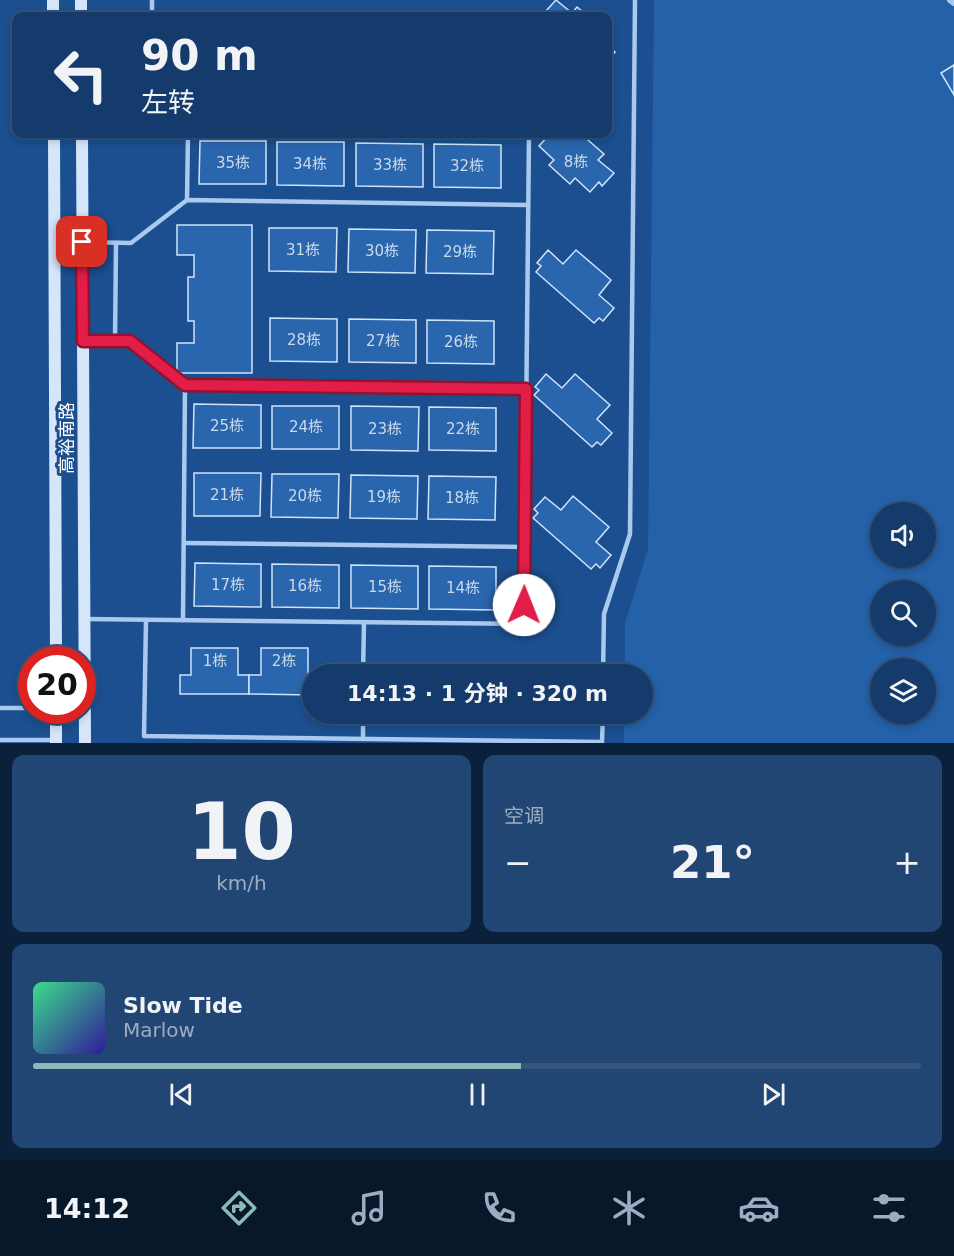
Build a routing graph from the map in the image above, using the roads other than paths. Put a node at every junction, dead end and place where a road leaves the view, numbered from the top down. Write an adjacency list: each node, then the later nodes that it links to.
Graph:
1 (635, 0): 24 (lane)
2 (950, 0): 3 (street)
3 (954, 3)
4 (54, 138): 22 (street, 高裕南路)
5 (82, 138): 10 (street, 高裕南路)
6 (188, 138): 8 (lane)
7 (529, 138): 9 (lane)
8 (187, 200): 9 (lane); 11 (lane)
9 (528, 204): 15 (lane)
10 (82, 242): 11 (lane); 12 (street, 高裕南路)
11 (116, 243): 13 (lane)
12 (83, 341): 13 (lane); 18 (street, 高裕南路)
13 (115, 341): 14 (lane)
14 (185, 385): 15 (lane); 16 (lane)
15 (526, 389): 17 (lane)
16 (184, 543): 17 (lane); 20 (lane)
17 (525, 547): 21 (lane)
18 (85, 619): 19 (lane); 33 (street, 高裕南路)
19 (146, 620): 20 (lane); 30 (lane)
20 (183, 620): 21 (lane)
21 (364, 622): 23 (lane)
22 (56, 646)
23 (363, 664)
24 (603, 664)
25 (0, 708): 26 (lane)
26 (18, 708)
27 (56, 724): 32 (street)
28 (363, 724): 30 (lane)
29 (603, 724): 30 (lane)
30 (363, 739)
31 (0, 740): 32 (lane)
32 (56, 742)
33 (85, 743)

